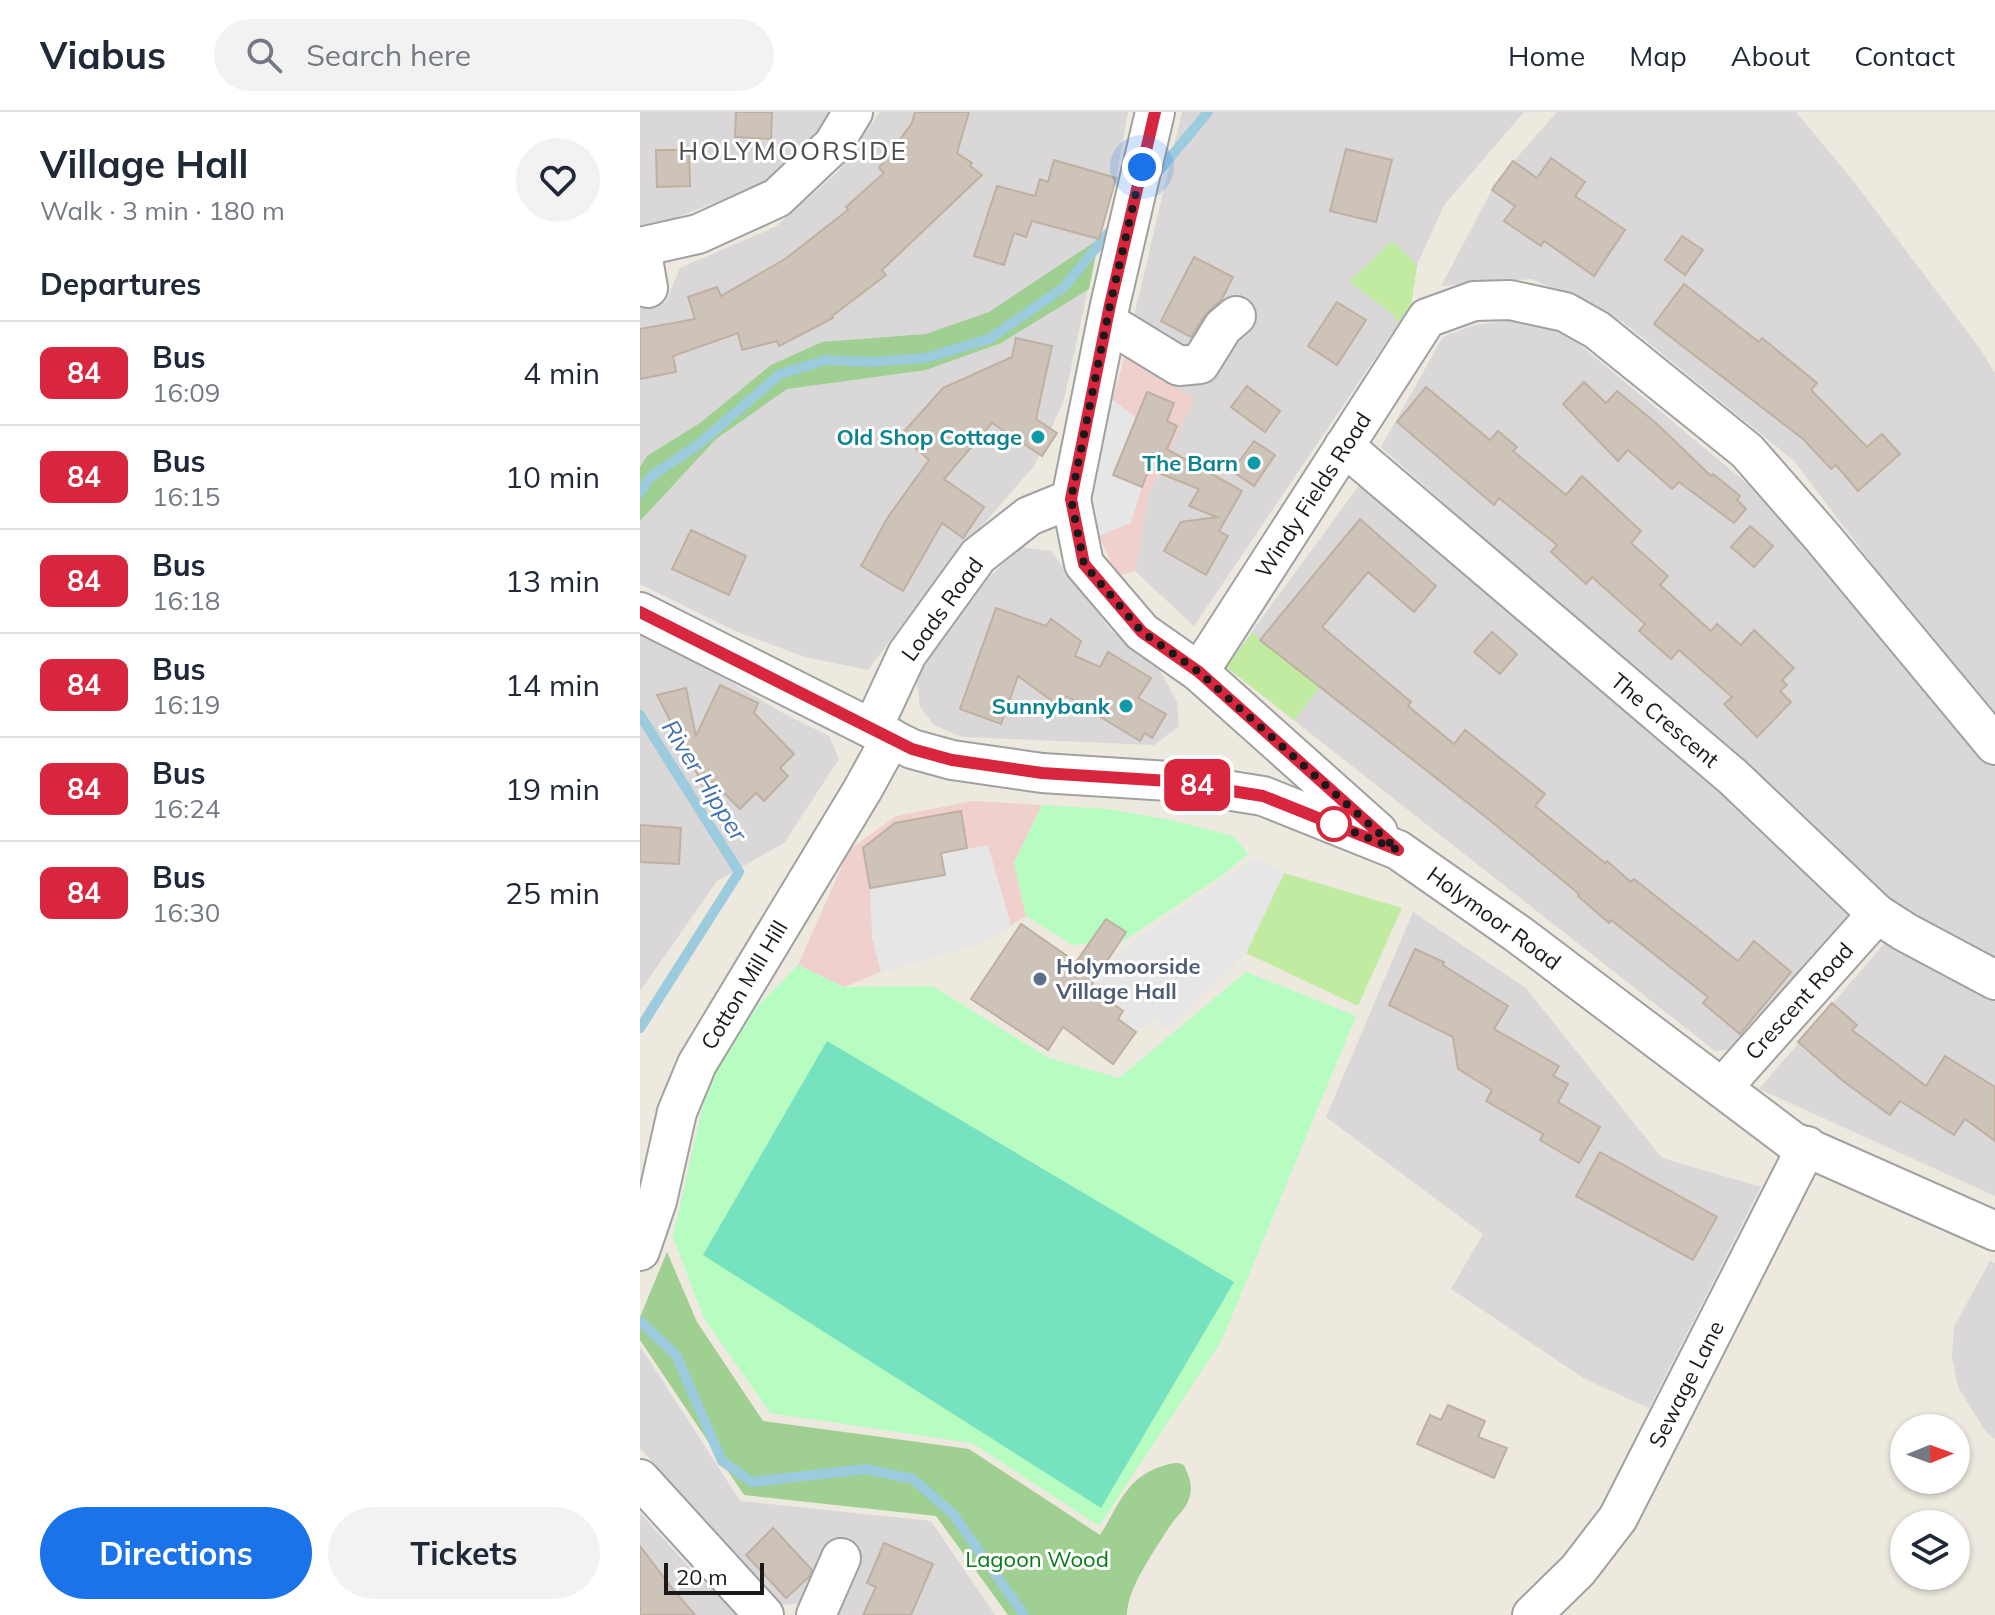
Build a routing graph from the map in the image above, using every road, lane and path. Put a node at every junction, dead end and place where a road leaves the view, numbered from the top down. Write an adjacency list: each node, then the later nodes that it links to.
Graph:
1 (853, 112): 3 (street)
2 (1155, 112): 6 (street)
3 (640, 247): 4 (street)
4 (648, 288)
5 (1236, 316): 6 (street)
6 (1107, 322): 8 (street)
7 (1344, 446): 10 (street, Windy Fields Road); 12 (street, Windy Fields Road); 14 (street, The Crescent)
8 (1071, 499): 10 (street); 11 (street, Loads Road)
9 (640, 612): 11 (street, Holymoor Road)
10 (1199, 672): 13 (street)
11 (882, 732): 13 (street, Holymoor Road); 19 (street, Cotton Mill Hill)
12 (1995, 745)
13 (1398, 850): 16 (street, Holymoor Road)
14 (1877, 914): 15 (street, The Crescent); 16 (street, Crescent Road)
15 (1995, 980)
16 (1722, 1088): 17 (street, Holymoor Road)
17 (1807, 1146): 18 (street, Holymoor Road); 22 (street, Sewage Lane)
18 (1995, 1231)
19 (640, 1251)
20 (640, 1479): 23 (street)
21 (841, 1558): 24 (street)
22 (1536, 1610)
23 (764, 1615)
24 (816, 1615)

